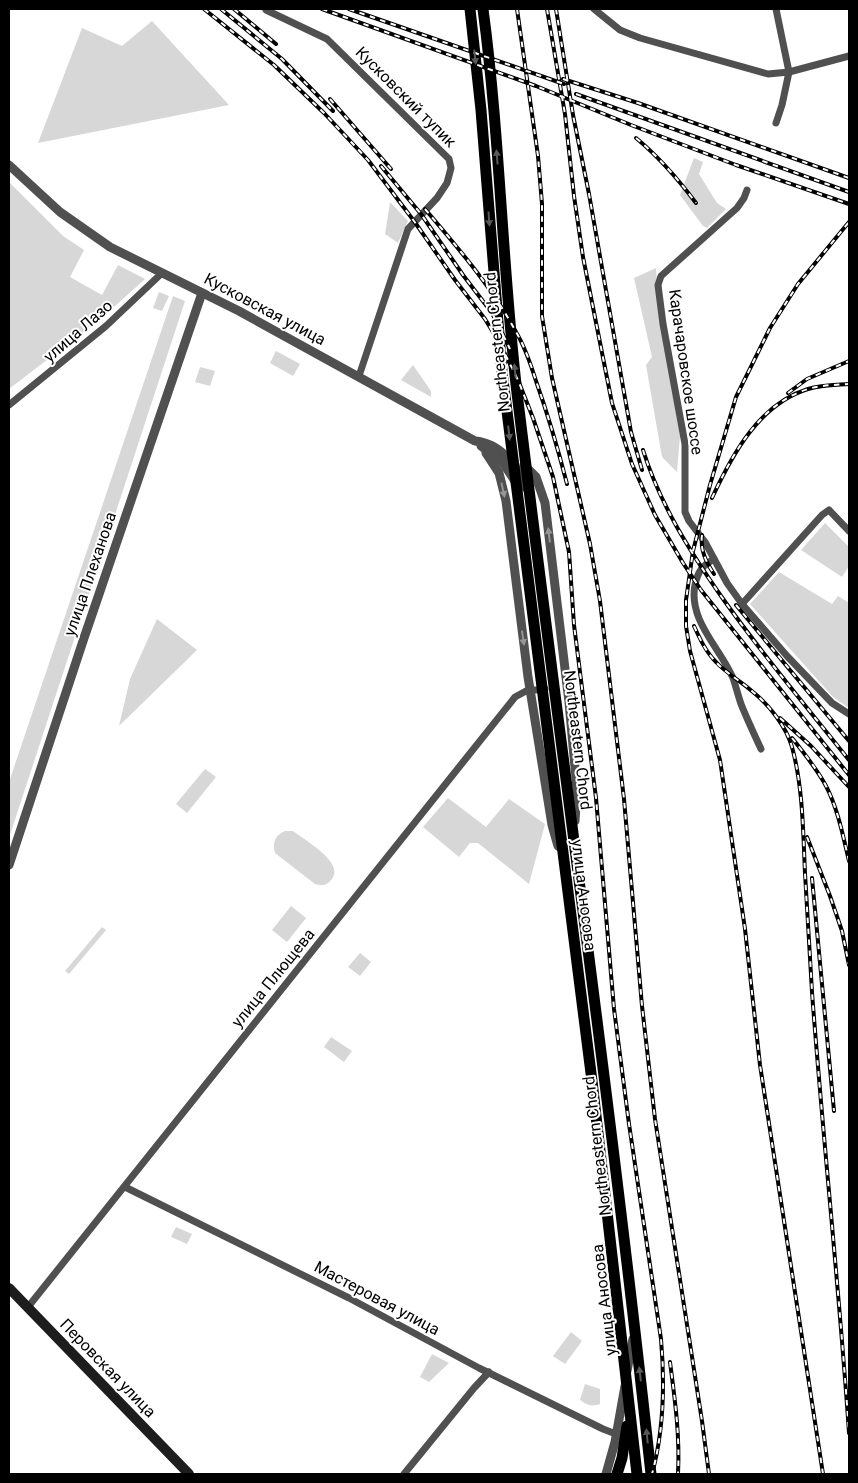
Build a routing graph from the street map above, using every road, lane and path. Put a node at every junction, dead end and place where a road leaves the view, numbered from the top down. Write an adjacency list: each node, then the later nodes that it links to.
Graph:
1 (470, 9): 27 (main road, Northeastern Chord, one-way to 27)
2 (483, 9): 25 (main road, Northeastern Chord, one-way to 2)
3 (594, 9): 7 (street)
4 (776, 9): 7 (street)
5 (266, 10): 13 (street, Кусковский тупик)
6 (849, 56): 7 (street)
7 (789, 72): 8 (street)
8 (776, 123)
9 (9, 166): 11 (street, Кусковская улица)
10 (747, 190): 19 (street, Карачаровское шоссе)
11 (162, 274): 12 (street, Кусковская улица); 14 (street, улица Лазо)
12 (202, 293): 13 (street, Кусковская улица); 26 (street, улица Плеханова)
13 (359, 376): 15 (street, Кусковская улица)
14 (9, 405)
15 (479, 444): 16 (street, Кусковская улица); 22 (street, улица Аносова); 27 (street, one-way to 27)
16 (500, 451): 17 (street, Кусковская улица); 25 (street, one-way to 16)
17 (515, 466): 21 (street, улица Аносова)
18 (849, 530): 20 (street)
19 (714, 559): 20 (street, Карачаровское шоссе); 24 (street)
20 (742, 604): 23 (street, Карачаровское шоссе)
21 (553, 688): 22 (street, улица Плющева); 31 (street, улица Аносова)
22 (544, 689): 28 (street, улица Плющева); 31 (street, улица Аносова)
23 (849, 714)
24 (761, 749)
25 (574, 836): 40 (main road, Northeastern Chord, one-way to 25)
26 (9, 865)
27 (566, 873): 33 (main road, Northeastern Chord)
28 (125, 1187): 30 (street, улица Плющева); 32 (street, Мастеровая улица)
29 (9, 1288): 30 (main road, Перовская улица)
30 (28, 1308): 35 (main road, Перовская улица)
31 (628, 1370): 34 (street, улица Аносова)
32 (490, 1372): 34 (street, Мастеровая улица); 36 (street)
33 (628, 1399): 38 (main road); 39 (main road)
34 (616, 1434): 37 (street, улица Аносова)
35 (188, 1473)
36 (404, 1474)
37 (606, 1474)
38 (617, 1474)
39 (637, 1474)
40 (651, 1474)

